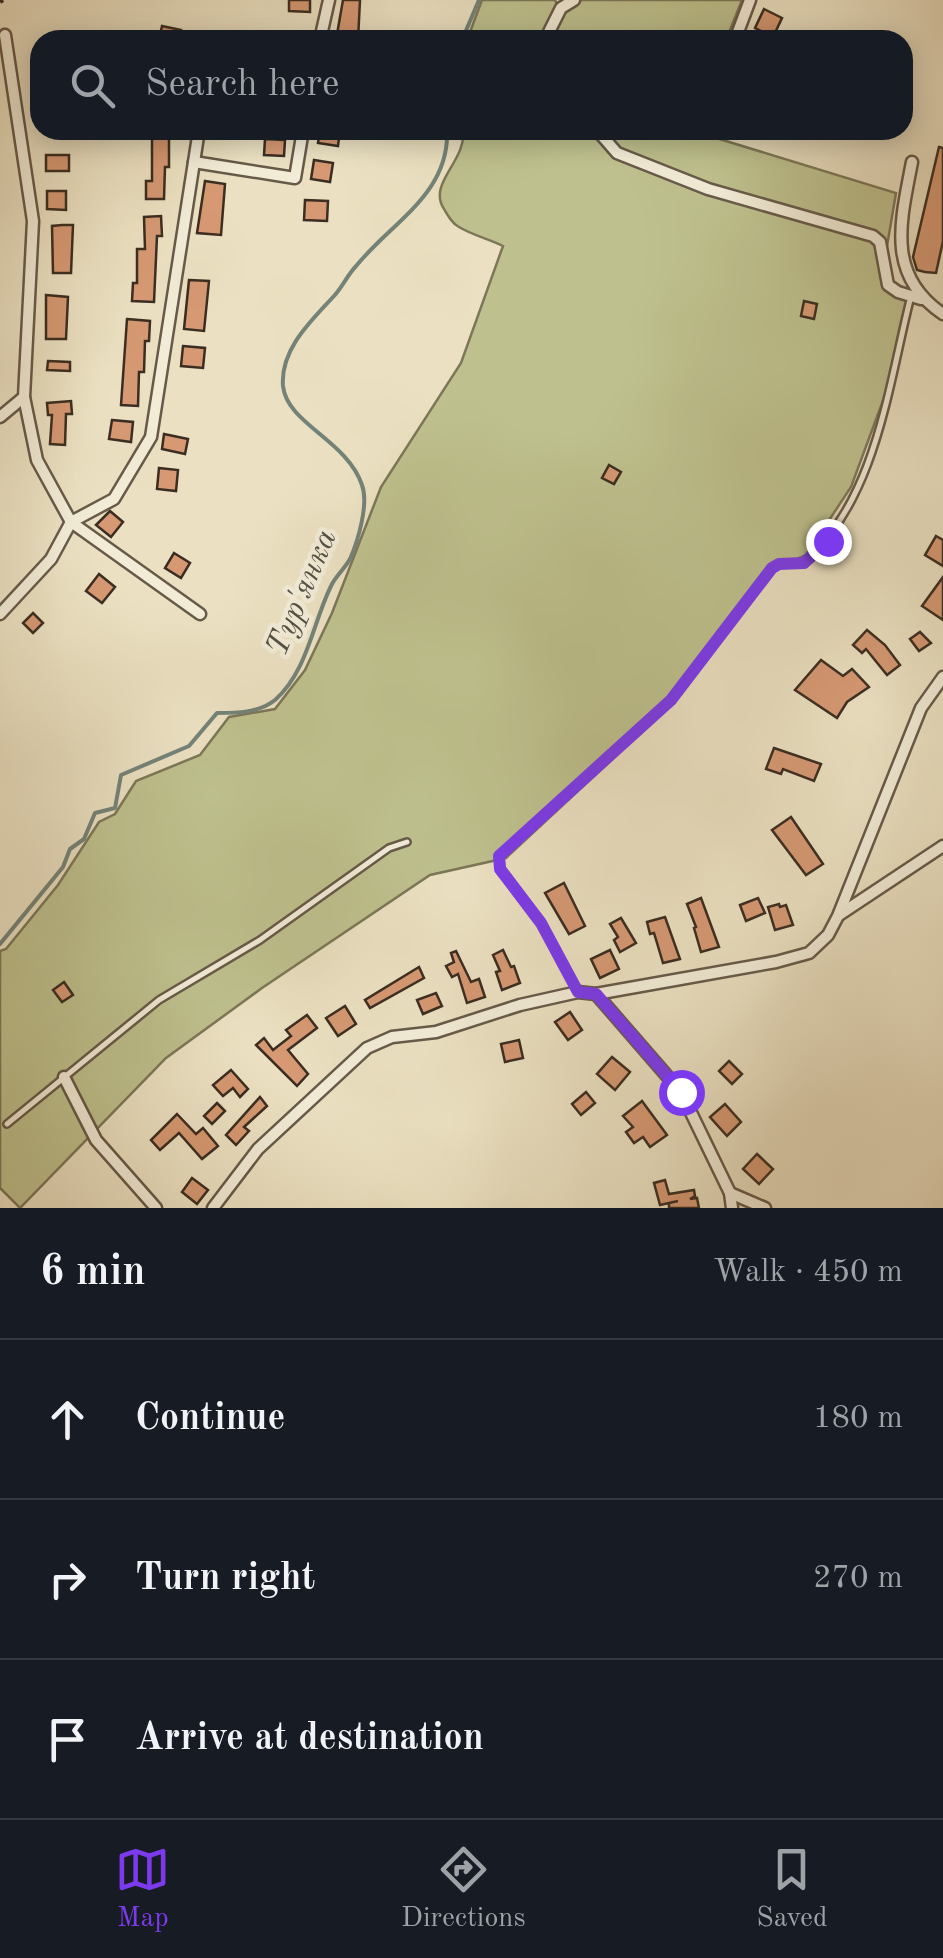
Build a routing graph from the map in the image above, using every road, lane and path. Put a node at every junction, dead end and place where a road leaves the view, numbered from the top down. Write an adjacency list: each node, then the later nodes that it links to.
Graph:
1 (328, 0): 4 (street)
2 (574, 0): 5 (street)
3 (750, 0): 6 (street)
4 (322, 30)
5 (550, 30)
6 (739, 30)
7 (4, 35): 15 (street)
8 (197, 140): 11 (street)
9 (301, 140): 11 (street)
10 (605, 140): 13 (street)
11 (194, 162): 17 (street)
12 (912, 162): 13 (street)
13 (916, 298): 14 (street); 24 (lane)
14 (943, 314)
15 (24, 397): 16 (street); 17 (street)
16 (0, 416)
17 (71, 522): 18 (street); 19 (street)
18 (0, 614)
19 (200, 614)
20 (943, 676): 23 (street)
21 (407, 842): 26 (lane)
22 (943, 846): 23 (street)
23 (838, 916): 25 (street)
24 (578, 992): 25 (street); 30 (street)
25 (596, 994): 28 (street)
26 (64, 1078): 27 (lane); 29 (street)
27 (7, 1124)
28 (730, 1193): 31 (street); 32 (street)
29 (156, 1208)
30 (213, 1208)
31 (732, 1208)
32 (765, 1208)

